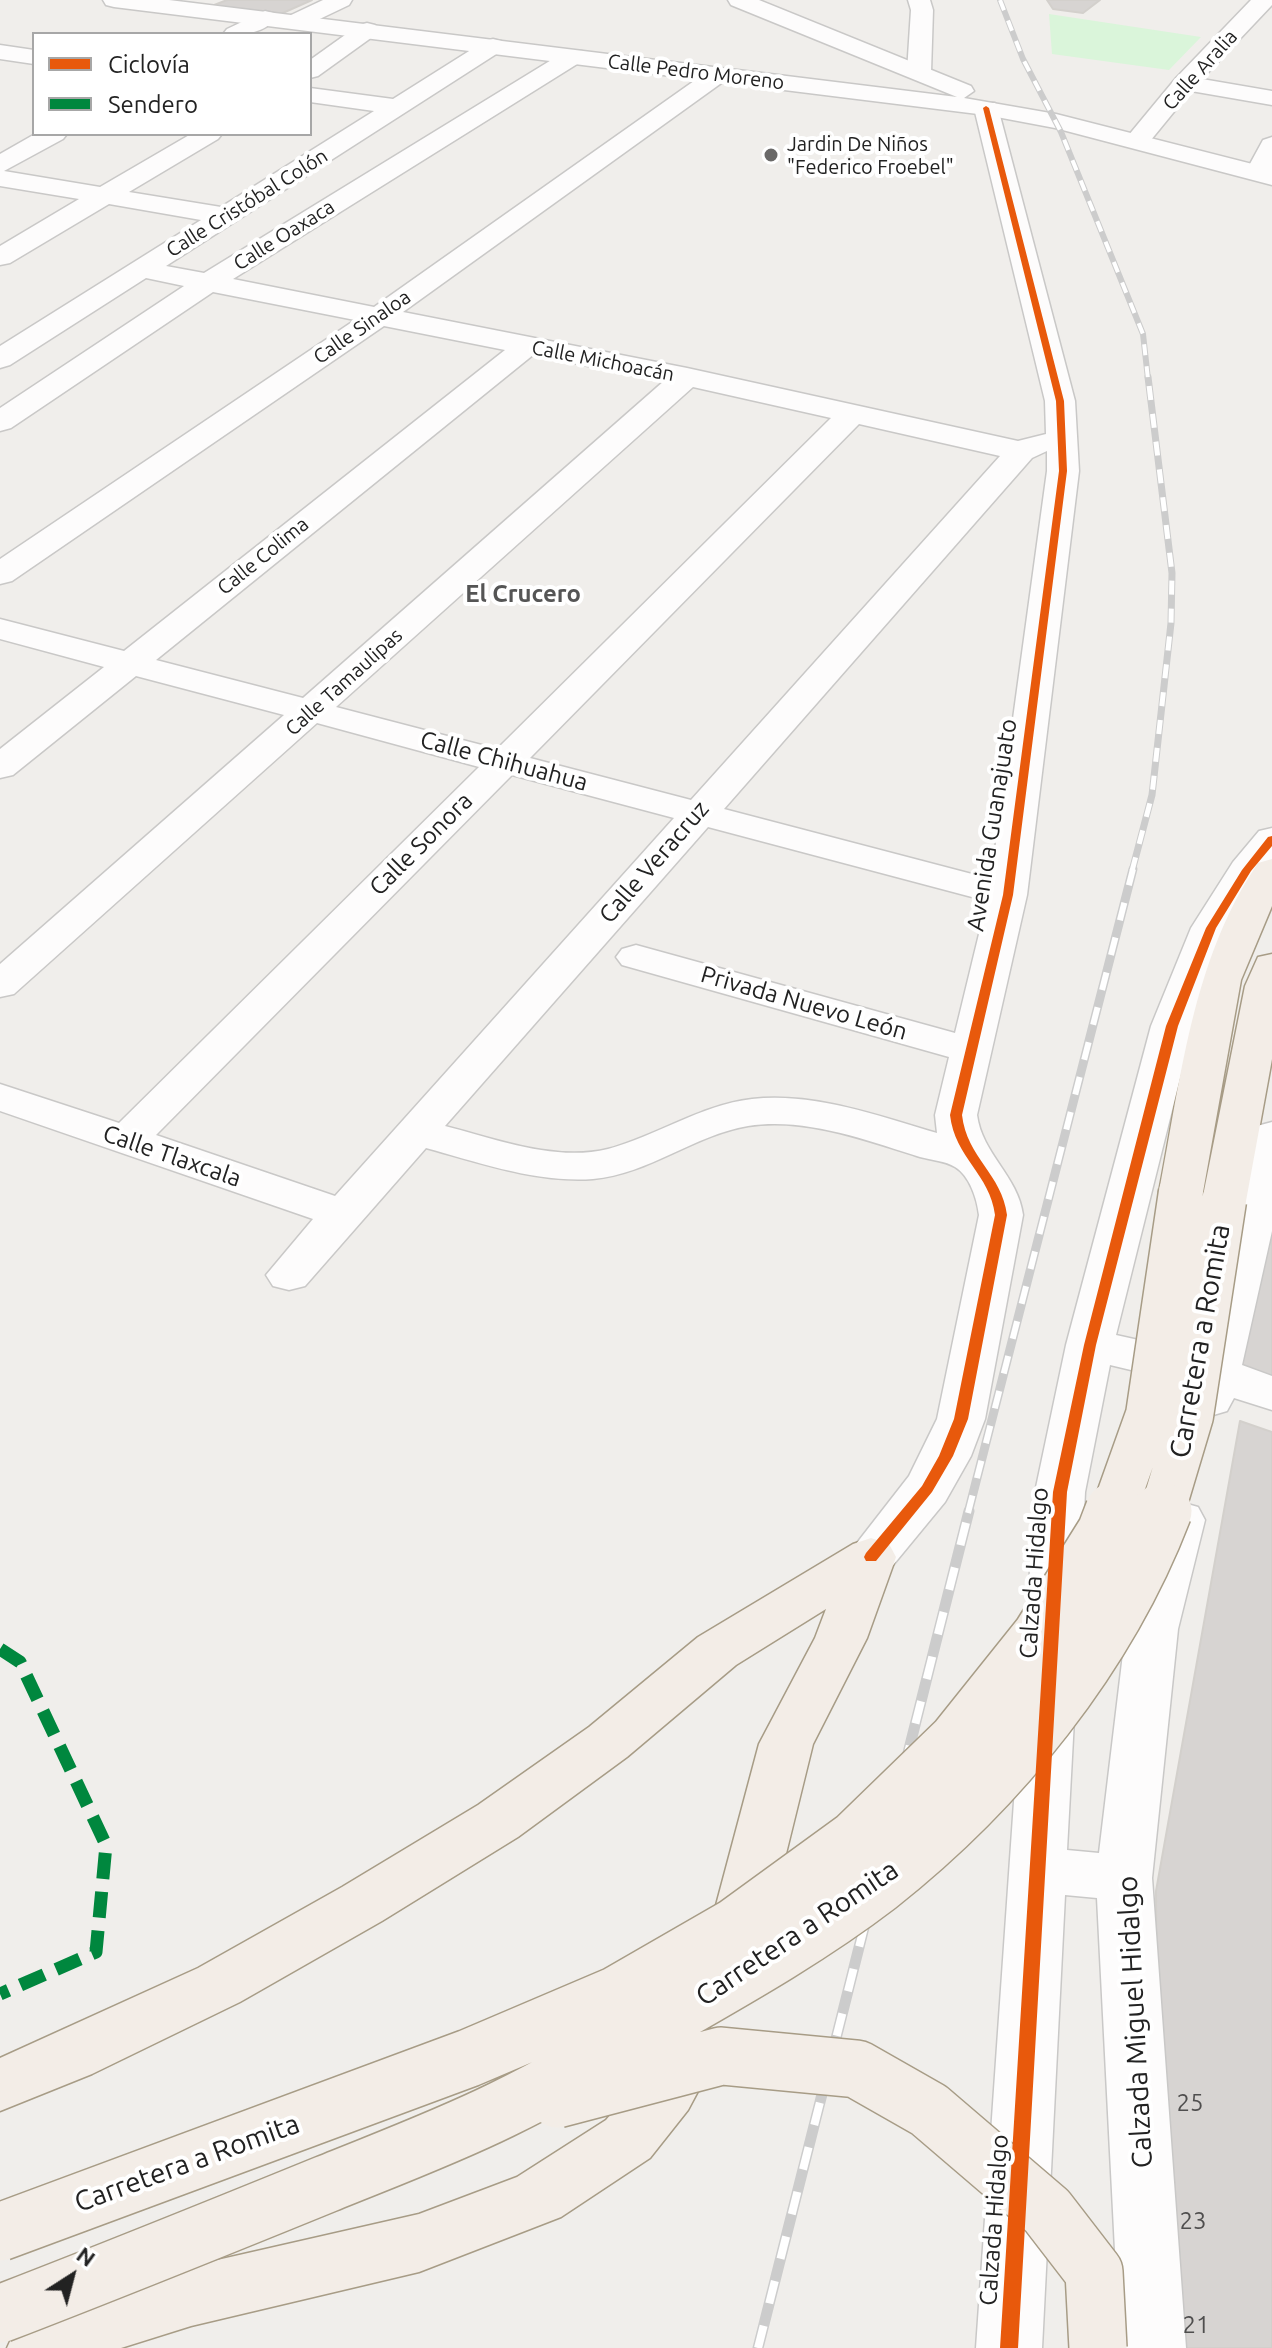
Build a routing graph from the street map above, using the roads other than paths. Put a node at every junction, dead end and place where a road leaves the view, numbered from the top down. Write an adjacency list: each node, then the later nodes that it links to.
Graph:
1 (114, 0): 6 (street, Calle Pedro Moreno)
2 (341, 0): 9 (street)
3 (739, 0): 17 (street)
4 (894, 0): 7 (street)
5 (1264, 0): 19 (street, Calle Aralia)
6 (145, 2): 8 (street, Calle Pedro Moreno)
7 (920, 5): 17 (street)
8 (265, 18): 9 (street, Calle Pedro Moreno); 11 (street)
9 (297, 21): 10 (street, Calle Pedro Moreno)
10 (367, 30): 12 (street, Calle Pedro Moreno); 16 (street)
11 (239, 32)
12 (493, 46): 14 (street, Calle Pedro Moreno); 22 (street, Calle Cristóbal Colón)
13 (0, 52): 15 (street)
14 (574, 56): 18 (street, Calle Pedro Moreno); 35 (street, Calle Oaxaca)
15 (32, 57)
16 (312, 70)
17 (919, 72): 23 (street)
18 (719, 74): 23 (street, Calle Pedro Moreno); 36 (street, Calle Sinaloa)
19 (1185, 83): 21 (street); 26 (street, Calle Aralia)
20 (312, 95): 22 (street)
21 (1272, 98)
22 (400, 107): 32 (street, Calle Cristóbal Colón)
23 (986, 108): 26 (street, Calle Pedro Moreno); 42 (street, Avenida Guanajuato)
24 (50, 136): 28 (street)
25 (206, 136): 31 (street)
26 (1137, 141): 29 (street, Calle Pedro Moreno)
27 (1272, 145): 29 (street)
28 (0, 164)
29 (1265, 175)
30 (0, 178): 31 (street)
31 (105, 196): 32 (street); 33 (street)
32 (226, 216): 34 (street, Calle Cristóbal Colón)
33 (0, 257)
34 (141, 269): 35 (street, Calle Michoacán); 38 (street, Calle Cristóbal Colón)
35 (207, 283): 36 (street, Calle Michoacán); 41 (street, Calle Oaxaca)
36 (378, 317): 37 (street, Calle Michoacán); 44 (street, Calle Sinaloa)
37 (527, 346): 39 (street, Calle Michoacán); 46 (street, Calle Colima)
38 (4, 353)
39 (687, 377): 40 (street, Calle Michoacán); 47 (street, Calle Tamaulipas)
40 (853, 413): 43 (street, Calle Michoacán); 48 (street, Calle Sonora)
41 (0, 422)
42 (1061, 434): 43 (street); 53 (street, Avenida Guanajuato)
43 (1021, 451): 50 (street, Calle Veracruz)
44 (0, 574)
45 (0, 629): 46 (street, Calle Chihuahua)
46 (130, 662): 47 (street, Calle Chihuahua); 49 (street, Calle Colima)
47 (312, 711): 48 (street, Calle Chihuahua); 56 (street, Calle Tamaulipas)
48 (504, 760): 50 (street, Calle Chihuahua); 60 (street, Calle Sonora)
49 (0, 767)
50 (697, 814): 53 (street, Calle Chihuahua); 59 (street, Calle Veracruz)
51 (1272, 839): 65 (street, Calzada Hidalgo)
52 (1272, 871): 62 (main road, Calzada Miguel Hidalgo)
53 (1008, 895): 57 (street, Avenida Guanajuato)
54 (636, 957): 57 (street, Privada Nuevo León)
55 (1272, 966): 62 (main road, Calzada Miguel Hidalgo)
56 (0, 985)
57 (971, 1050): 61 (street, Avenida Guanajuato)
58 (0, 1097): 60 (street, Calle Tlaxcala)
59 (418, 1132): 61 (street); 63 (street, Calle Veracruz)
60 (127, 1140): 63 (street, Calle Tlaxcala)
61 (969, 1157): 70 (street, Avenida Guanajuato)
62 (1243, 1173): 66 (street, Calzada Miguel Hidalgo); 74 (main road, Carretera a Romita, bridge); 75 (main road, Carretera a Romita, bridge)
63 (343, 1214): 64 (street, Calle Veracruz)
64 (289, 1275)
65 (1090, 1345): 66 (street); 68 (street, Calzada Hidalgo)
66 (1217, 1374): 67 (street); 69 (street, Calzada Miguel Hidalgo)
67 (1272, 1394)
68 (1060, 1492): 69 (street); 71 (street, Calzada Hidalgo)
69 (1177, 1530): 72 (street, Calzada Miguel Hidalgo)
70 (871, 1557): 73 (main road); 79 (main road)
71 (1038, 1870): 72 (street); 80 (street, Calzada Hidalgo)
72 (1124, 1878): 82 (street, Calzada Miguel Hidalgo)
73 (0, 2085)
74 (474, 2123): 76 (main road, Carretera a Romita, bridge); 81 (main road, bridge)
75 (0, 2232)
76 (105, 2274): 77 (main road, Carretera a Romita, bridge); 78 (main road, bridge)
77 (0, 2314)
78 (0, 2325)
79 (40, 2348)
80 (1009, 2348)
81 (1098, 2348)
82 (1153, 2348)

